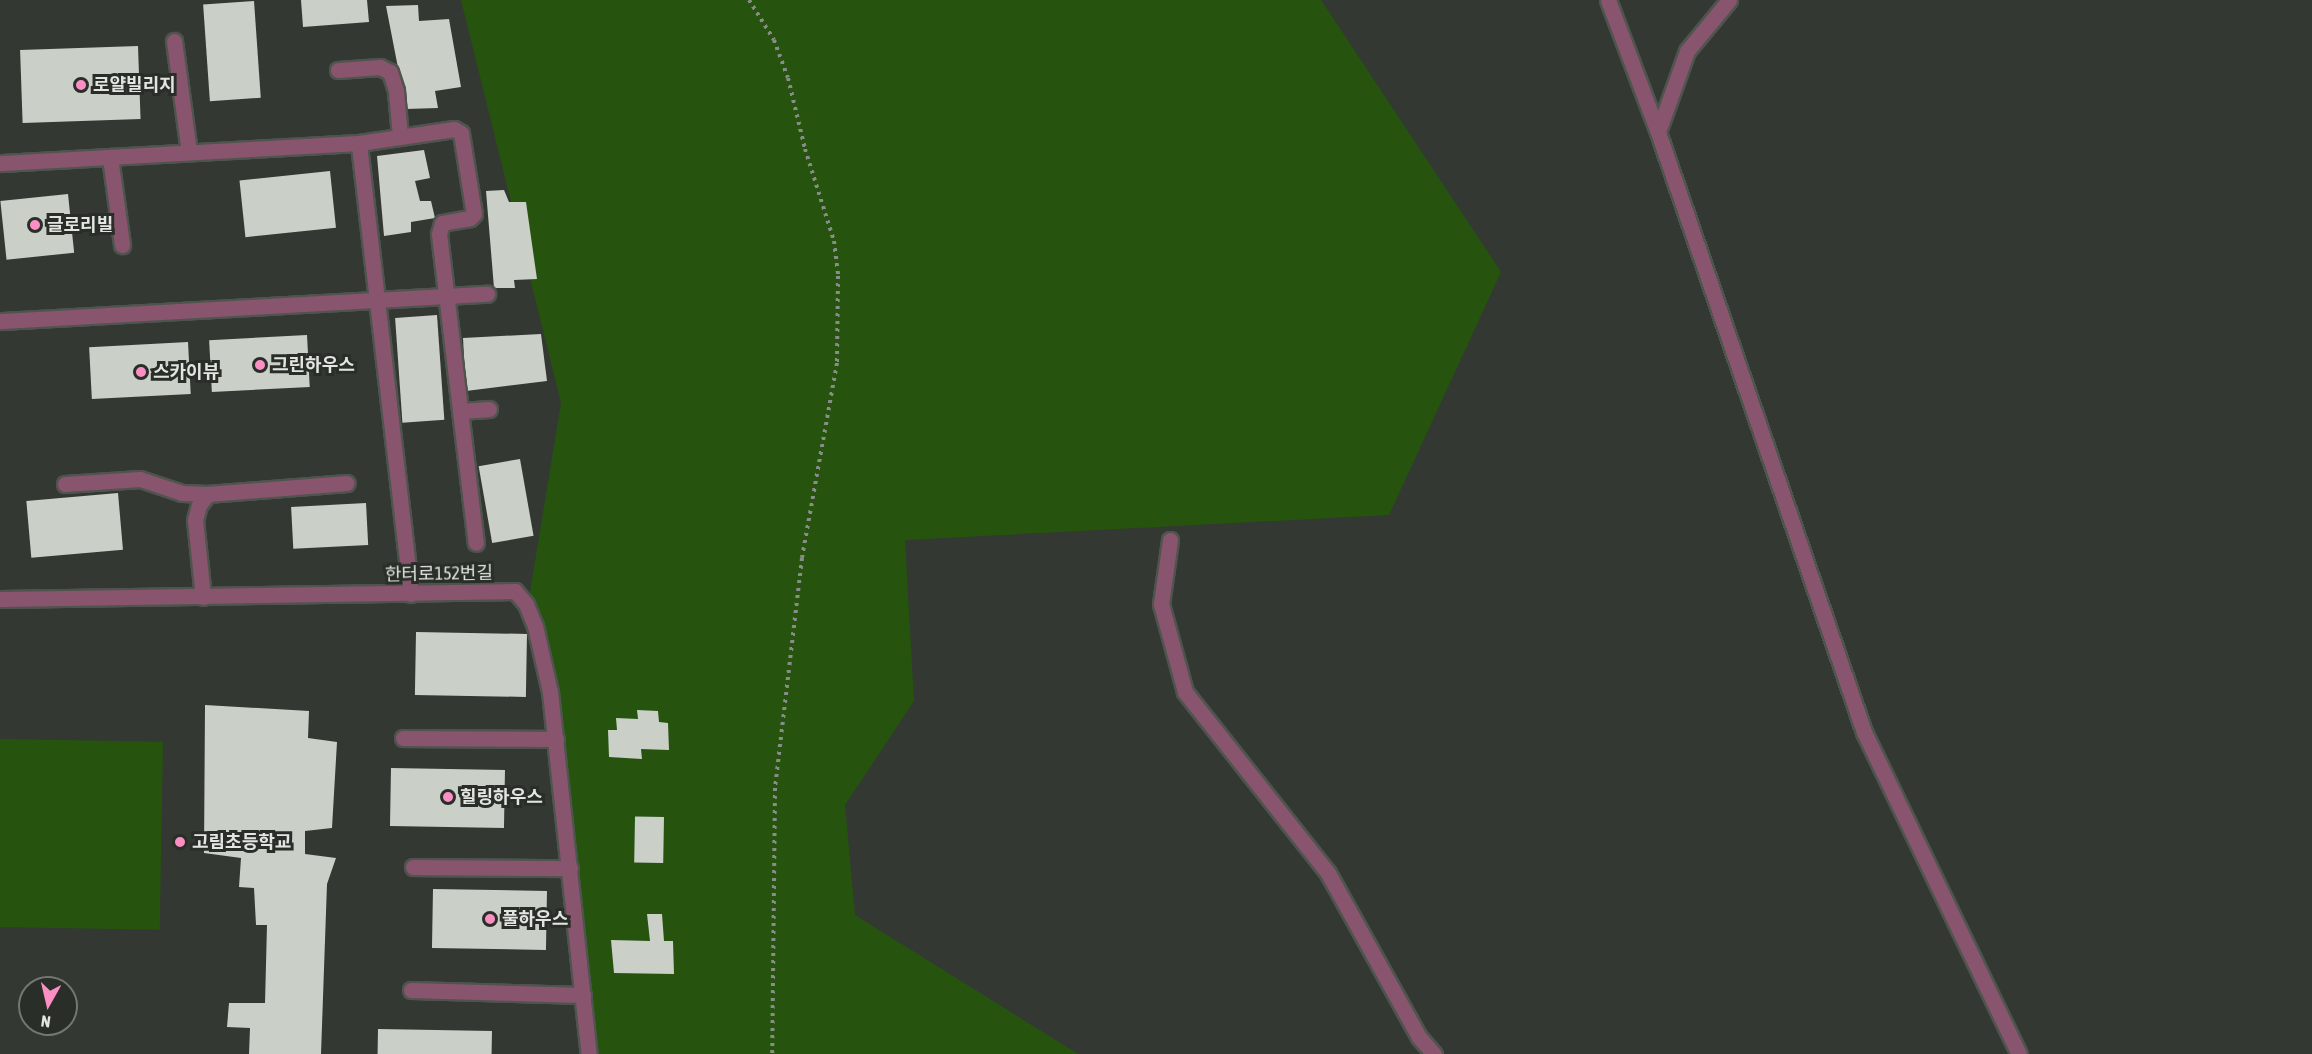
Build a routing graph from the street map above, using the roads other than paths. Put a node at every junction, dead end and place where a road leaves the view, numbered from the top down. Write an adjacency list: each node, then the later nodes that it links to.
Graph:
1 (1608, 0): 5 (street)
2 (1729, 0): 5 (street)
3 (174, 41): 8 (street)
4 (338, 70): 6 (street)
5 (1658, 132): 34 (street)
6 (400, 138): 7 (street); 13 (street)
7 (359, 142): 8 (street); 14 (street)
8 (189, 152): 9 (street)
9 (110, 157): 10 (street); 11 (street)
10 (0, 163)
11 (122, 245)
12 (487, 294): 13 (street)
13 (445, 296): 14 (street); 17 (street)
14 (377, 299): 15 (street); 23 (street)
15 (0, 321)
16 (489, 409): 17 (street)
17 (461, 411): 22 (street)
18 (347, 483): 20 (street)
19 (65, 484): 20 (street)
20 (208, 494): 24 (street)
21 (1170, 540): 33 (street)
22 (476, 543)
23 (411, 594): 24 (street, 한터로152번길); 27 (street, 한터로152번길)
24 (203, 597): 25 (street, 한터로152번길)
25 (0, 599)
26 (403, 738): 27 (street)
27 (556, 739): 29 (street, 한터로152번길)
28 (413, 867): 29 (street)
29 (570, 868): 31 (street, 한터로152번길)
30 (411, 990): 31 (street)
31 (583, 995): 32 (street, 한터로152번길)
32 (589, 1054)
33 (1434, 1054)
34 (2019, 1054)

